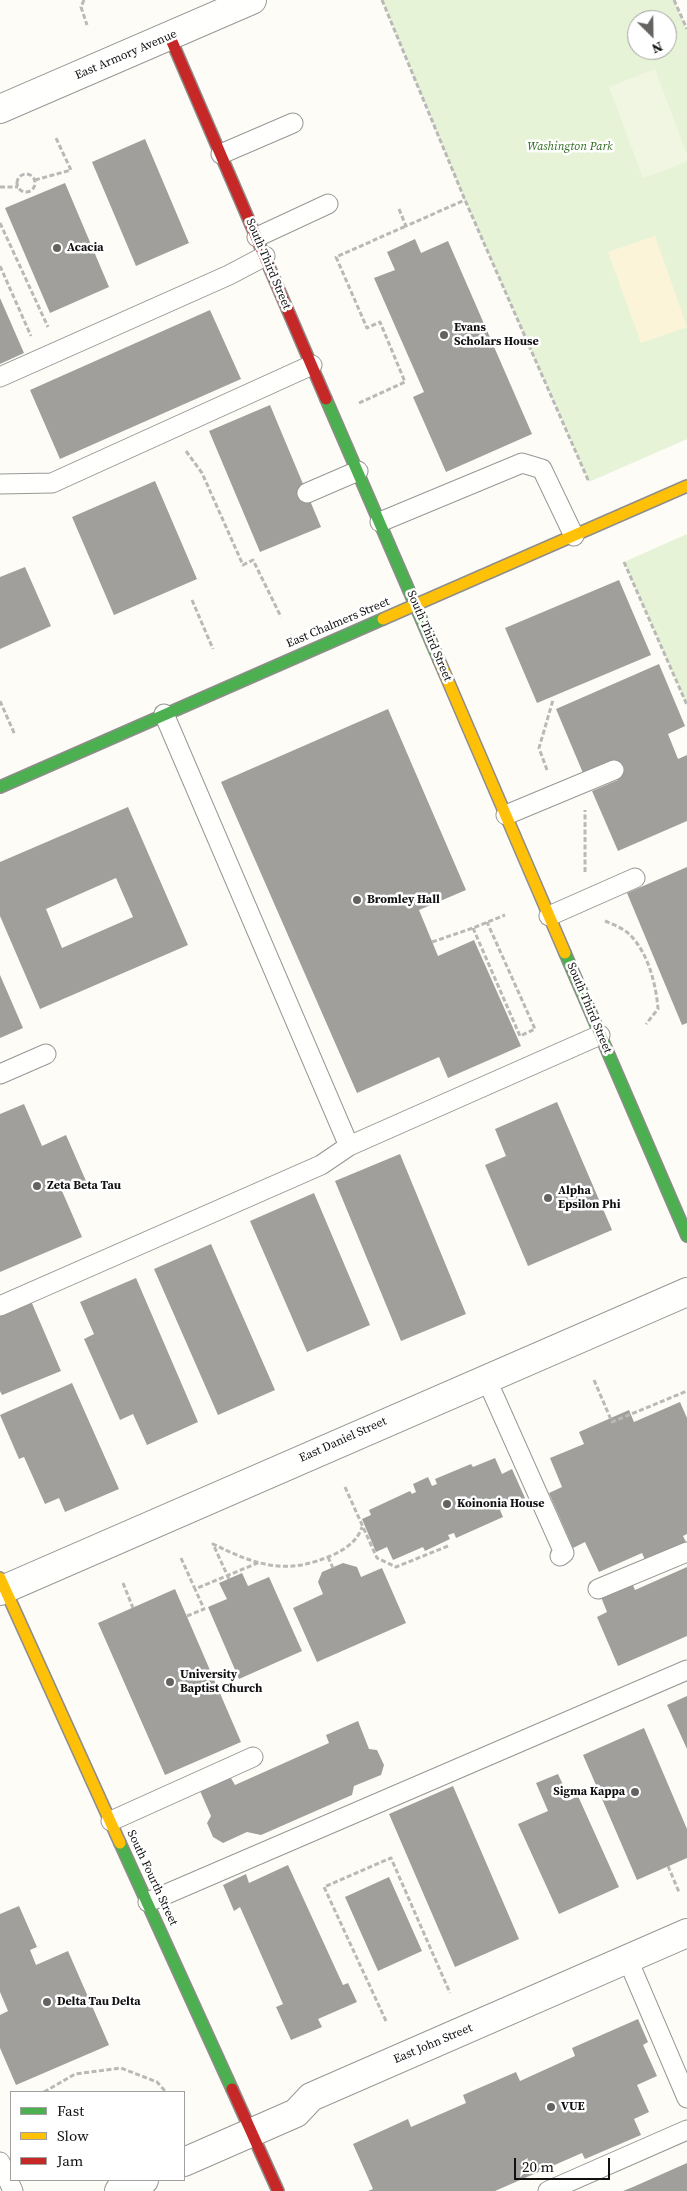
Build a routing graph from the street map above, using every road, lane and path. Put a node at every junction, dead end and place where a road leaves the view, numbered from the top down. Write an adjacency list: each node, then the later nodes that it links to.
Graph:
1 (84, 0): 5 (path)
2 (382, 0): 15 (path)
3 (674, 0): 6 (path)
4 (244, 2): 7 (street, East Armory Avenue)
5 (87, 25)
6 (687, 29)
7 (170, 36): 8 (street, East Armory Avenue); 11 (street, South Third Street)
8 (0, 109)
9 (293, 123): 11 (lane)
10 (55, 136): 12 (path)
11 (221, 154): 20 (street, South Third Street)
12 (35, 180): 14 (path); 14 (path)
13 (0, 187): 14 (path)
14 (18, 187)
15 (465, 200): 19 (path); 30 (path)
16 (328, 204): 20 (lane)
17 (399, 208): 19 (path)
18 (0, 223): 23 (path)
19 (406, 226): 27 (path)
20 (257, 237): 21 (street, South Third Street)
21 (265, 256): 23 (lane); 25 (street, South Third Street)
22 (0, 266): 24 (path)
23 (60, 351): 24 (lane)
24 (42, 360): 26 (lane)
25 (312, 365): 27 (street, South Third Street); 31 (lane)
26 (0, 377)
27 (333, 414): 29 (street, South Third Street)
28 (182, 445): 39 (path)
29 (358, 471): 33 (lane); 34 (street, South Third Street)
30 (589, 482)
31 (0, 484)
32 (687, 486): 35 (street, East Chalmers Street)
33 (307, 493)
34 (380, 522): 35 (lane); 38 (street, South Third Street)
35 (574, 536): 38 (street, East Chalmers Street)
36 (624, 562): 43 (path)
37 (192, 600): 40 (path)
38 (415, 605): 44 (street, East Chalmers Street); 50 (street, South Third Street)
39 (280, 618)
40 (213, 649)
41 (553, 700): 47 (path)
42 (0, 701): 45 (path)
43 (687, 705)
44 (164, 714): 48 (street, East Chalmers Street); 63 (lane)
45 (15, 735)
46 (614, 770): 50 (lane)
47 (550, 778)
48 (0, 786)
49 (585, 805): 51 (path)
50 (506, 815): 54 (street, South Third Street)
51 (585, 873)
52 (635, 878): 54 (lane)
53 (505, 915): 56 (path)
54 (549, 916): 60 (street, South Third Street)
55 (601, 919): 59 (path)
56 (487, 922): 57 (path); 57 (path)
57 (473, 928): 58 (path)
58 (432, 942)
59 (646, 1024)
60 (600, 1035): 63 (lane); 64 (street, South Third Street)
61 (46, 1054): 62 (lane)
62 (0, 1074)
63 (349, 1146): 66 (lane)
64 (687, 1236)
65 (687, 1292): 67 (street, East Daniel Street)
66 (0, 1306)
67 (486, 1378): 74 (lane); 81 (street, East Daniel Street)
68 (594, 1380): 69 (path)
69 (687, 1390)
70 (345, 1487): 71 (path)
71 (362, 1527): 72 (path); 75 (path)
72 (448, 1546)
73 (687, 1552): 83 (lane)
74 (560, 1556)
75 (328, 1557): 77 (path); 78 (path)
76 (181, 1558): 82 (path)
77 (260, 1562): 79 (path); 79 (path)
78 (332, 1568)
79 (228, 1577): 82 (path)
80 (122, 1583): 84 (path)
81 (2, 1586): 88 (street, South Fourth Street)
82 (195, 1589): 85 (path)
83 (598, 1589)
84 (133, 1608)
85 (186, 1616)
86 (687, 1670): 91 (lane)
87 (253, 1757): 88 (lane)
88 (111, 1822): 91 (street, South Fourth Street)
89 (668, 1866): 90 (path)
90 (679, 1892)
91 (148, 1902): 100 (street, South Fourth Street)
92 (687, 1933): 93 (street, East John Street)
93 (628, 1960): 98 (lane); 100 (street, East John Street)
94 (450, 1992): 95 (path)
95 (386, 2021)
96 (46, 2091): 97 (path)
97 (165, 2091)
98 (687, 2098)
99 (687, 2130): 107 (lane)
100 (252, 2132): 102 (street, East John Street); 106 (street, South Fourth Street)
101 (0, 2162): 104 (lane)
102 (185, 2162)
103 (142, 2181): 105 (street)
104 (13, 2191)
105 (119, 2191)
106 (278, 2191)
107 (548, 2191)

